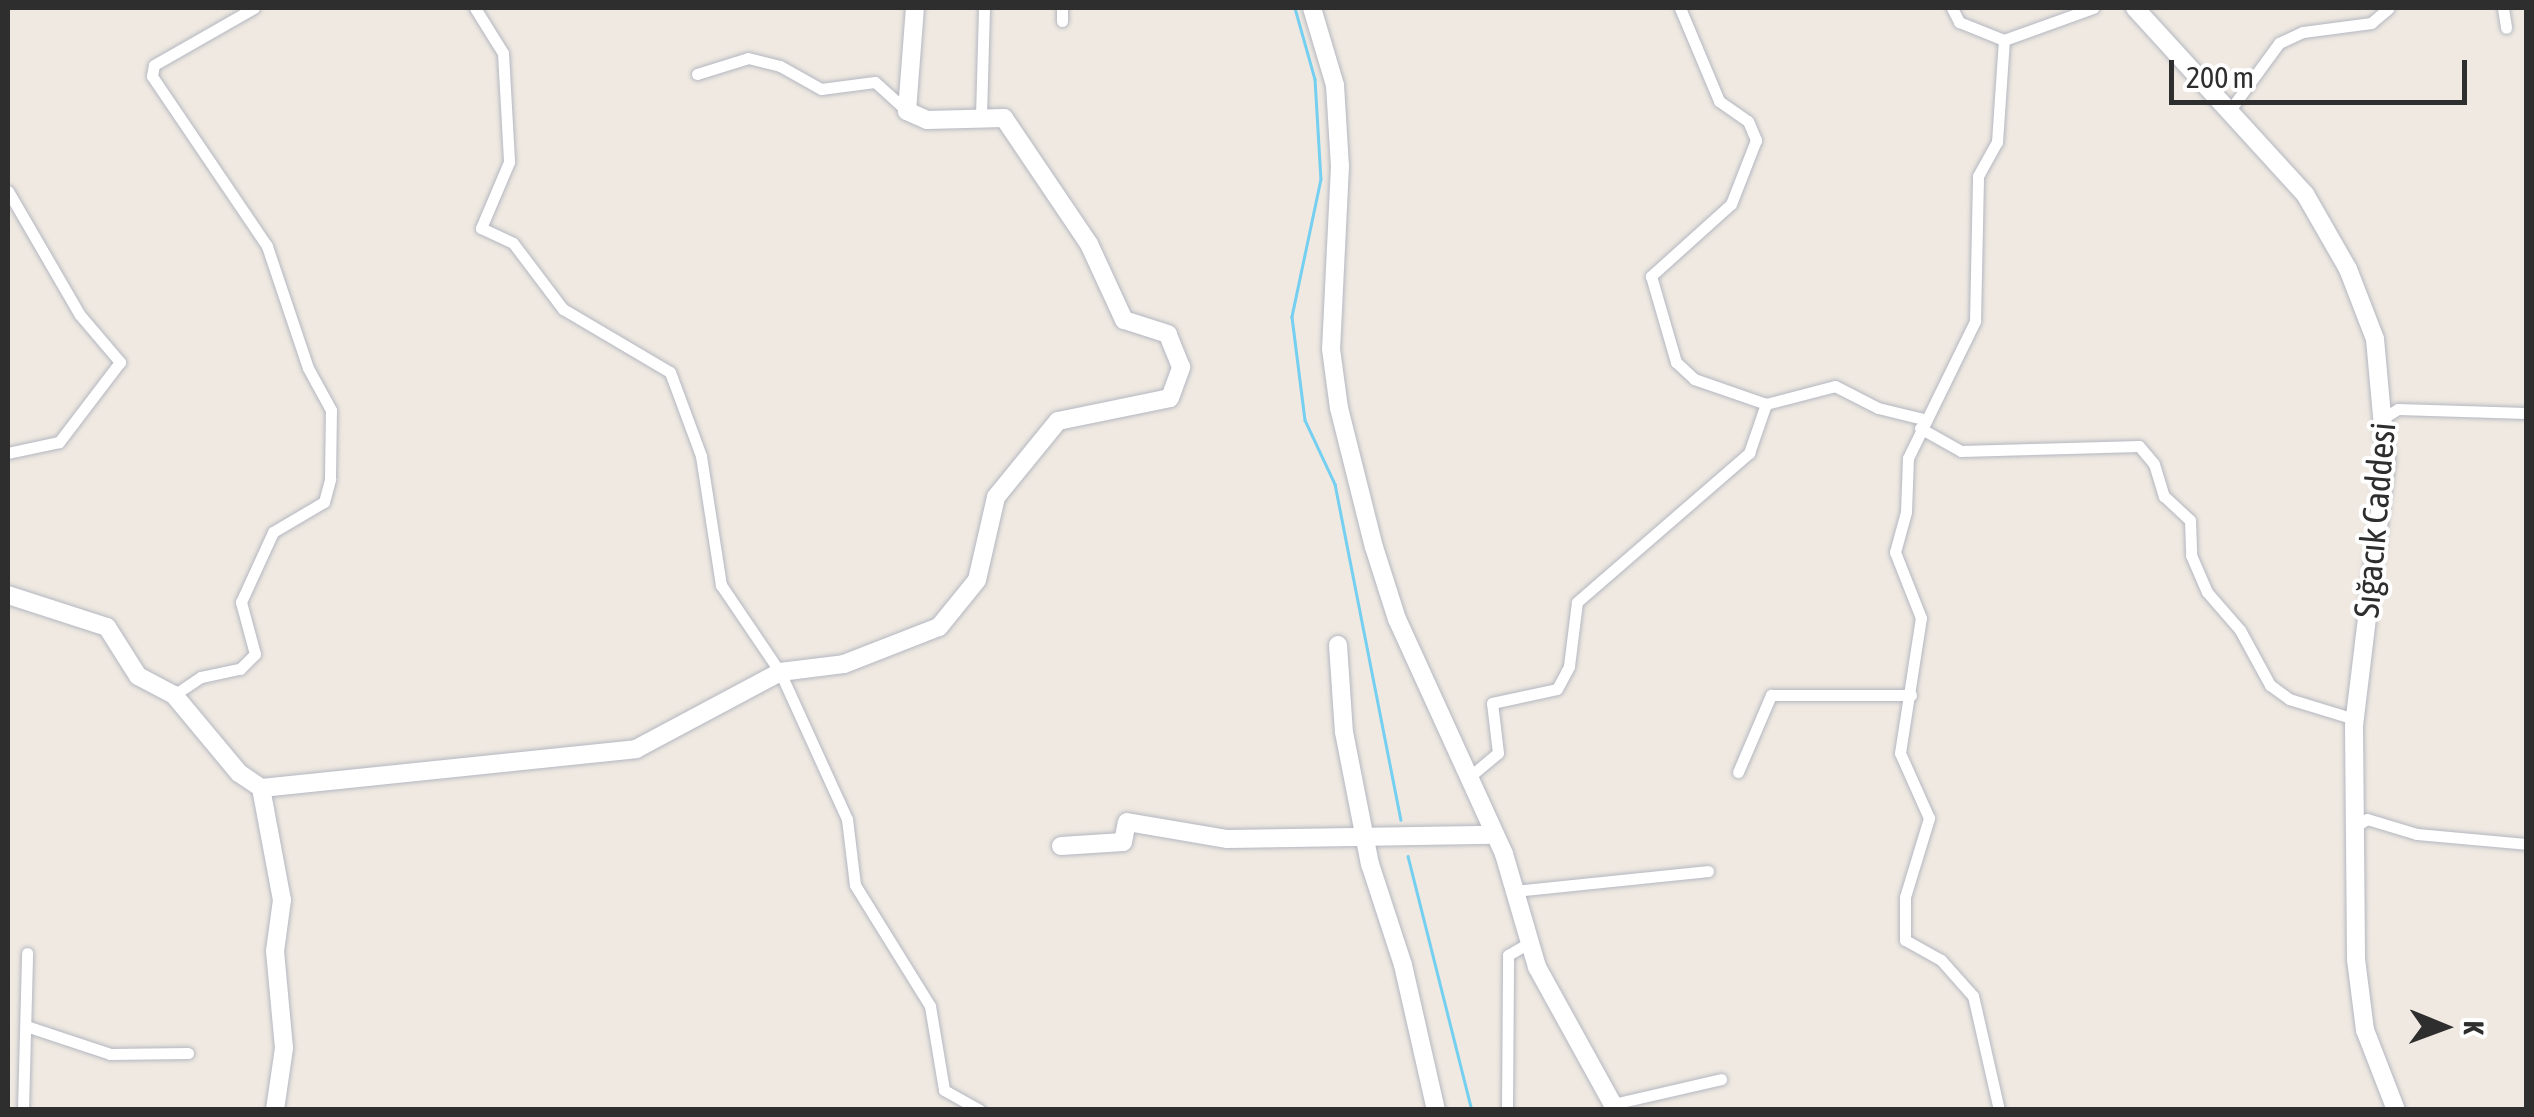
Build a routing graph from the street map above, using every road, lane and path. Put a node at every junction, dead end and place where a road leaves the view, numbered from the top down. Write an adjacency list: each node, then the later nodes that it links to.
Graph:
1 (254, 8): 31 (street)
2 (475, 8): 30 (street)
3 (914, 8): 20 (street)
4 (984, 8): 21 (street)
5 (1062, 8): 14 (street)
6 (1312, 8): 35 (street)
7 (1680, 8): 23 (street)
8 (1952, 8): 17 (street)
9 (2093, 8): 17 (street)
10 (2135, 8): 19 (street, Sığacık Caddesi)
11 (2348, 8): 15 (street)
12 (2388, 8): 15 (street)
13 (2503, 8): 16 (street)
14 (1062, 22)
15 (2348, 25): 19 (street)
16 (2506, 28)
17 (2004, 40): 26 (street)
18 (697, 74): 20 (street)
19 (2230, 110): 25 (street, Sığacık Caddesi)
20 (907, 111): 21 (street)
21 (981, 116): 30 (street)
22 (8, 191): 27 (street)
23 (1766, 404): 26 (street); 35 (street)
24 (2526, 412): 25 (street)
25 (2385, 416): 33 (street, Sığacık Caddesi)
26 (1922, 423): 32 (street); 33 (street)
27 (8, 452)
28 (8, 595): 31 (street)
29 (1338, 645): 39 (street)
30 (780, 672): 36 (street); 52 (street)
31 (174, 695): 36 (street)
32 (1910, 695): 34 (street); 55 (street)
33 (2354, 726): 37 (street, Sığacık Caddesi)
34 (1738, 772)
35 (1468, 778): 38 (street)
36 (261, 788): 51 (street)
37 (2355, 827): 40 (street); 56 (street, Sığacık Caddesi)
38 (1495, 835): 39 (street); 43 (street)
39 (1366, 840): 41 (street); 53 (street)
40 (2526, 844)
41 (1061, 846)
42 (1708, 871): 43 (street)
43 (1515, 892): 44 (street)
44 (1529, 943): 49 (street); 54 (street)
45 (27, 952): 46 (street)
46 (26, 1026): 47 (street); 50 (street)
47 (188, 1053)
48 (1721, 1080): 49 (street)
49 (1615, 1107)
50 (23, 1110)
51 (275, 1110)
52 (980, 1110)
53 (1436, 1110)
54 (1508, 1110)
55 (1998, 1110)
56 (2396, 1110)

